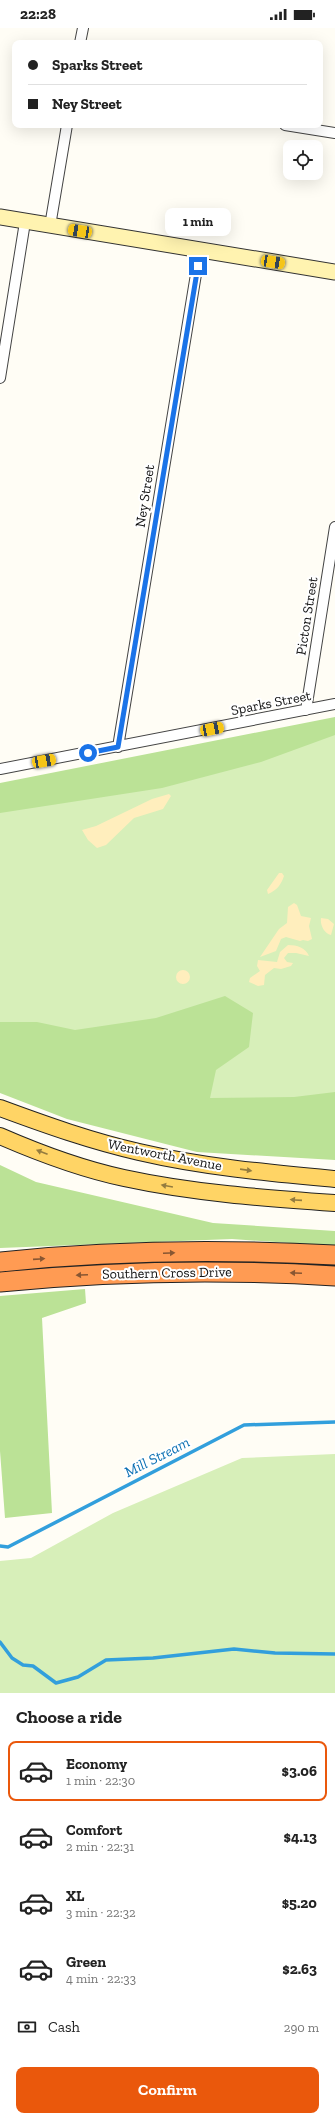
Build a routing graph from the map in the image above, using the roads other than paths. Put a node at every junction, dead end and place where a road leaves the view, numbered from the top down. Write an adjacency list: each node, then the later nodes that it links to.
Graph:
1 (82, 28): 2 (street)
2 (80, 40)
3 (66, 128): 8 (street)
4 (304, 128): 5 (street)
5 (335, 133)
6 (0, 217): 7 (main road)
7 (25, 222): 8 (main road); 11 (street)
8 (50, 226): 9 (main road)
9 (200, 250): 10 (main road); 15 (street, Ney Street)
10 (335, 272)
11 (0, 378)
12 (335, 527): 14 (street, Picton Street)
13 (335, 704): 14 (street, Sparks Street)
14 (306, 710): 15 (street, Sparks Street)
15 (118, 747): 16 (street, Sparks Street)
16 (0, 769)
17 (0, 1108): 19 (main road, Wentworth Avenue, one-way to 19)
18 (0, 1136): 20 (main road, Wentworth Avenue, one-way to 18)
19 (335, 1179)
20 (335, 1203)
21 (335, 1255): 22 (highway, Southern Cross Drive, one-way to 21)
22 (0, 1262)
23 (335, 1276): 24 (highway, Southern Cross Drive, one-way to 24)
24 (0, 1282)

